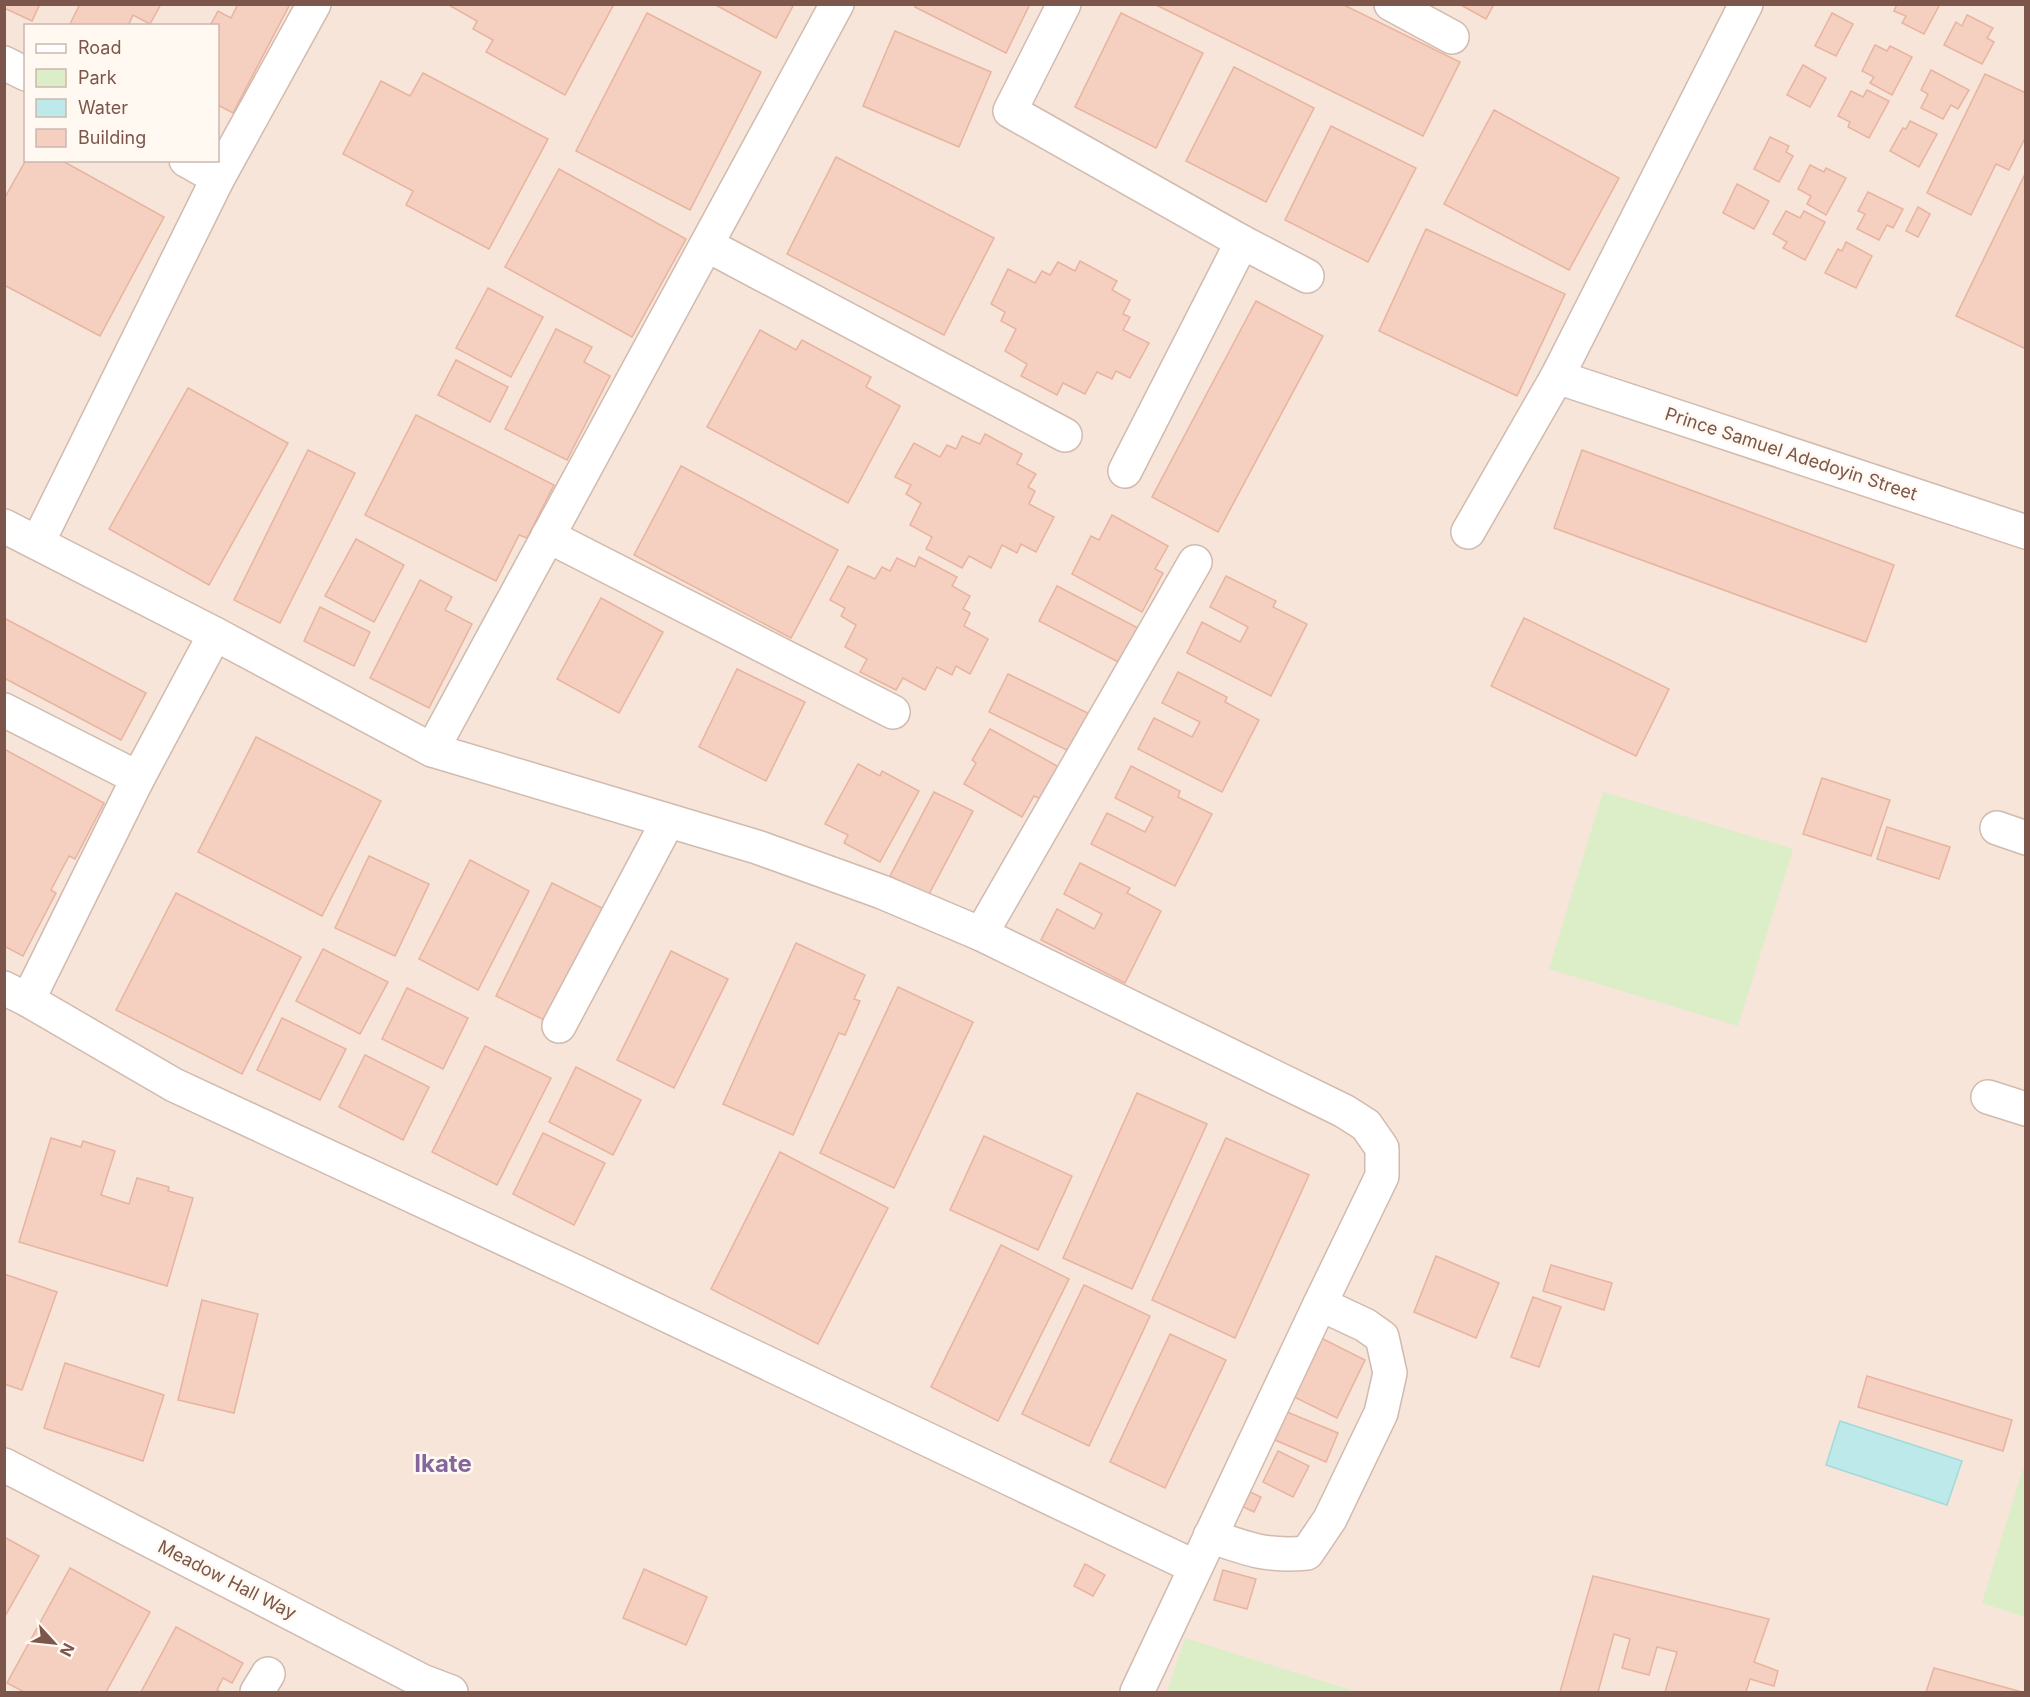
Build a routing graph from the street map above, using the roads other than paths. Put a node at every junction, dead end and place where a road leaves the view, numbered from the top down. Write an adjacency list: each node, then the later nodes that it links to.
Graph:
1 (314, 4): 10 (street)
2 (837, 4): 12 (street)
3 (1064, 4): 11 (street)
4 (1391, 4): 6 (street)
5 (1746, 4): 14 (street)
6 (1452, 37)
7 (4, 63): 8 (street)
8 (24, 73)
9 (190, 162): 10 (street)
10 (218, 178): 21 (street)
11 (1242, 242): 13 (street); 16 (street)
12 (707, 245): 15 (street); 20 (street)
13 (1307, 276)
14 (1557, 376): 18 (street); 19 (street, Prince Samuel Adedoyin Street)
15 (1065, 435)
16 (1125, 471)
17 (4, 526): 21 (street)
18 (1468, 532)
19 (2025, 532)
20 (548, 536): 25 (street); 26 (street)
21 (38, 542): 23 (street)
22 (1195, 562): 29 (street)
23 (214, 634): 26 (street); 27 (street)
24 (4, 710): 27 (street)
25 (893, 712)
26 (432, 750): 28 (street)
27 (138, 778): 30 (street)
28 (668, 821): 29 (street); 31 (street)
29 (981, 934): 34 (street)
30 (16, 994): 37 (street)
31 (559, 1026)
32 (1988, 1097): 33 (street)
33 (2025, 1109)
34 (1320, 1304): 36 (street); 36 (street)
35 (4, 1465): 38 (street, Meadow Hall Way)
36 (1210, 1536): 37 (street)
37 (1195, 1567): 39 (street)
38 (451, 1692)
39 (1137, 1692)

